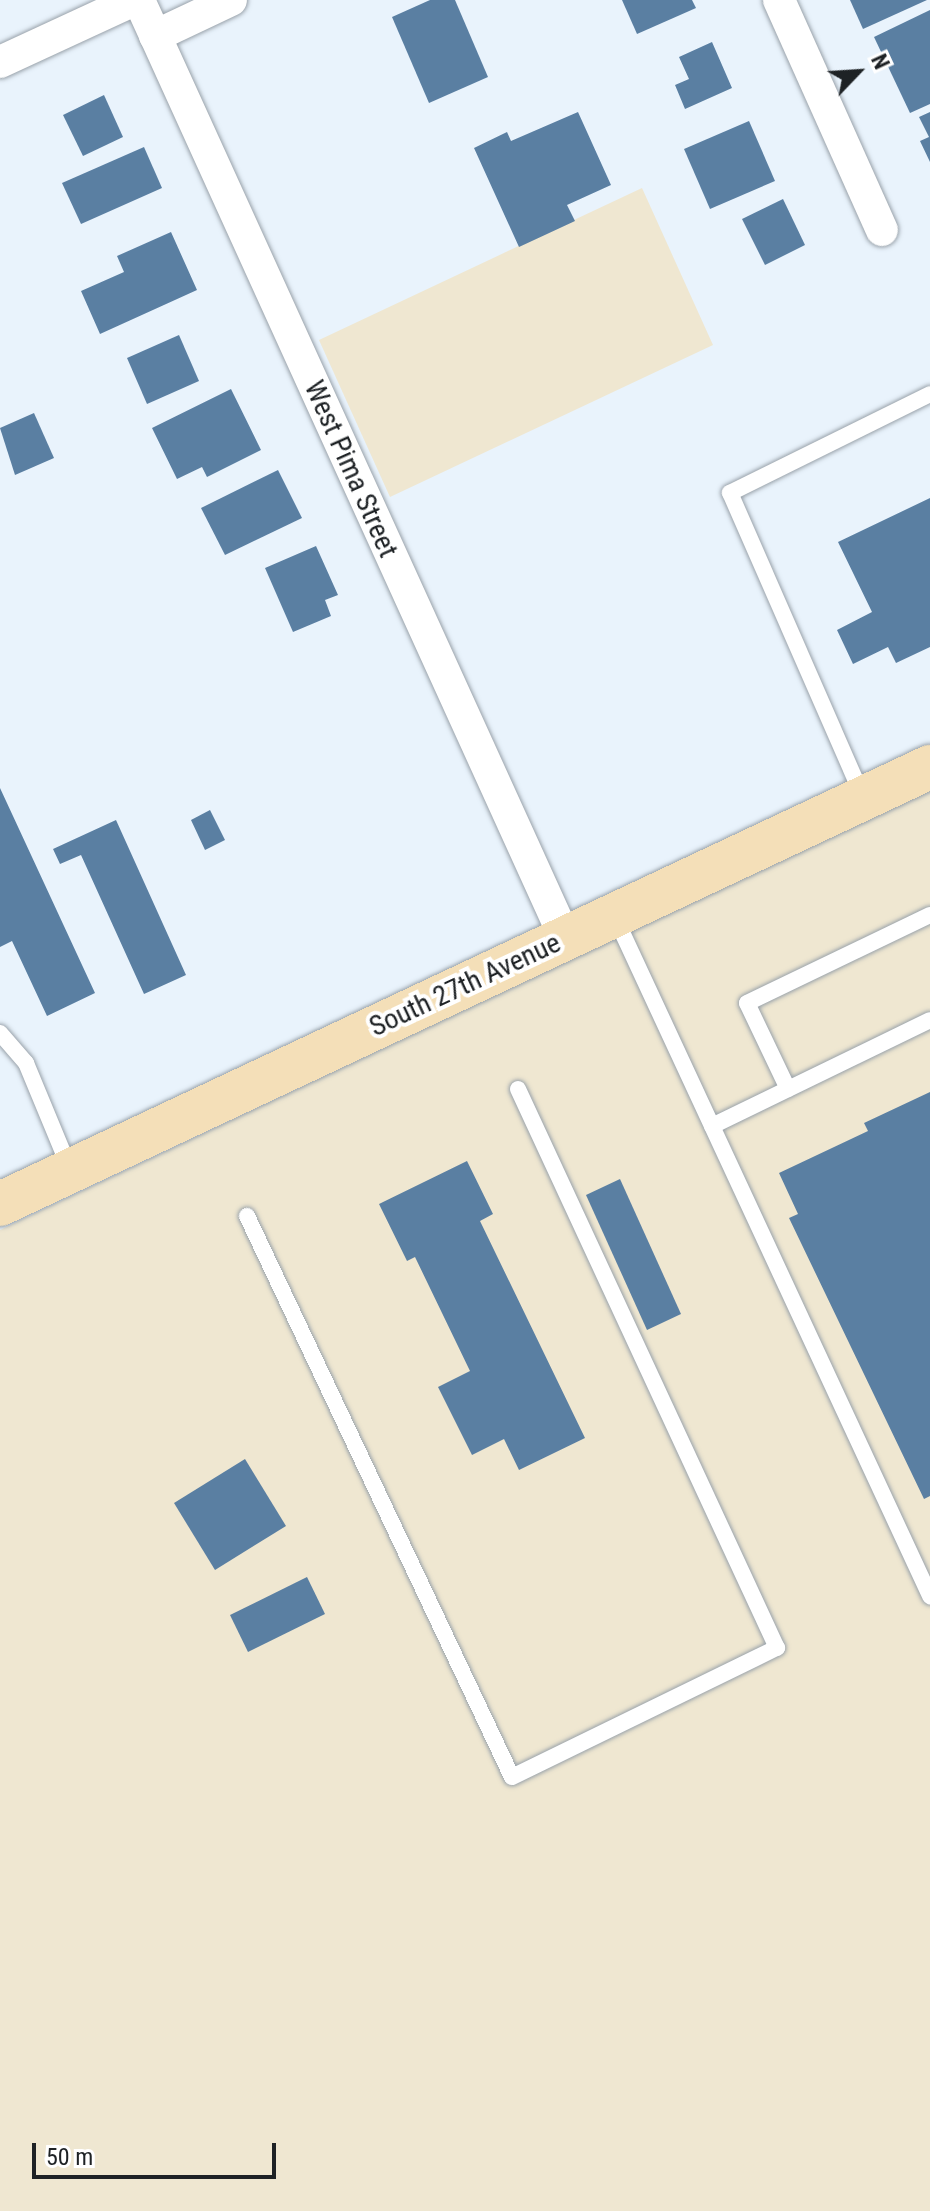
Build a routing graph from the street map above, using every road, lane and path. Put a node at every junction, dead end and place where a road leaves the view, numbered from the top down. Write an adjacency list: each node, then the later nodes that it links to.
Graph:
1 (137, 0): 4 (street, West Pima Street); 5 (street)
2 (231, 0): 4 (street)
3 (779, 0): 6 (street)
4 (155, 36): 12 (street, West Pima Street)
5 (0, 62)
6 (882, 230)
7 (930, 394): 9 (lane)
8 (930, 767): 9 (main road, South 27th Avenue)
9 (863, 798): 10 (main road, South 27th Avenue)
10 (615, 915): 12 (main road, South 27th Avenue); 17 (lane)
11 (930, 915): 16 (lane)
12 (565, 938): 18 (main road, South 27th Avenue)
13 (930, 1020): 16 (lane)
14 (0, 1033): 18 (lane)
15 (518, 1089): 20 (lane)
16 (788, 1089): 17 (lane)
17 (712, 1126): 21 (lane)
18 (71, 1171): 19 (main road, South 27th Avenue)
19 (0, 1204)
20 (247, 1216)
21 (930, 1596)

